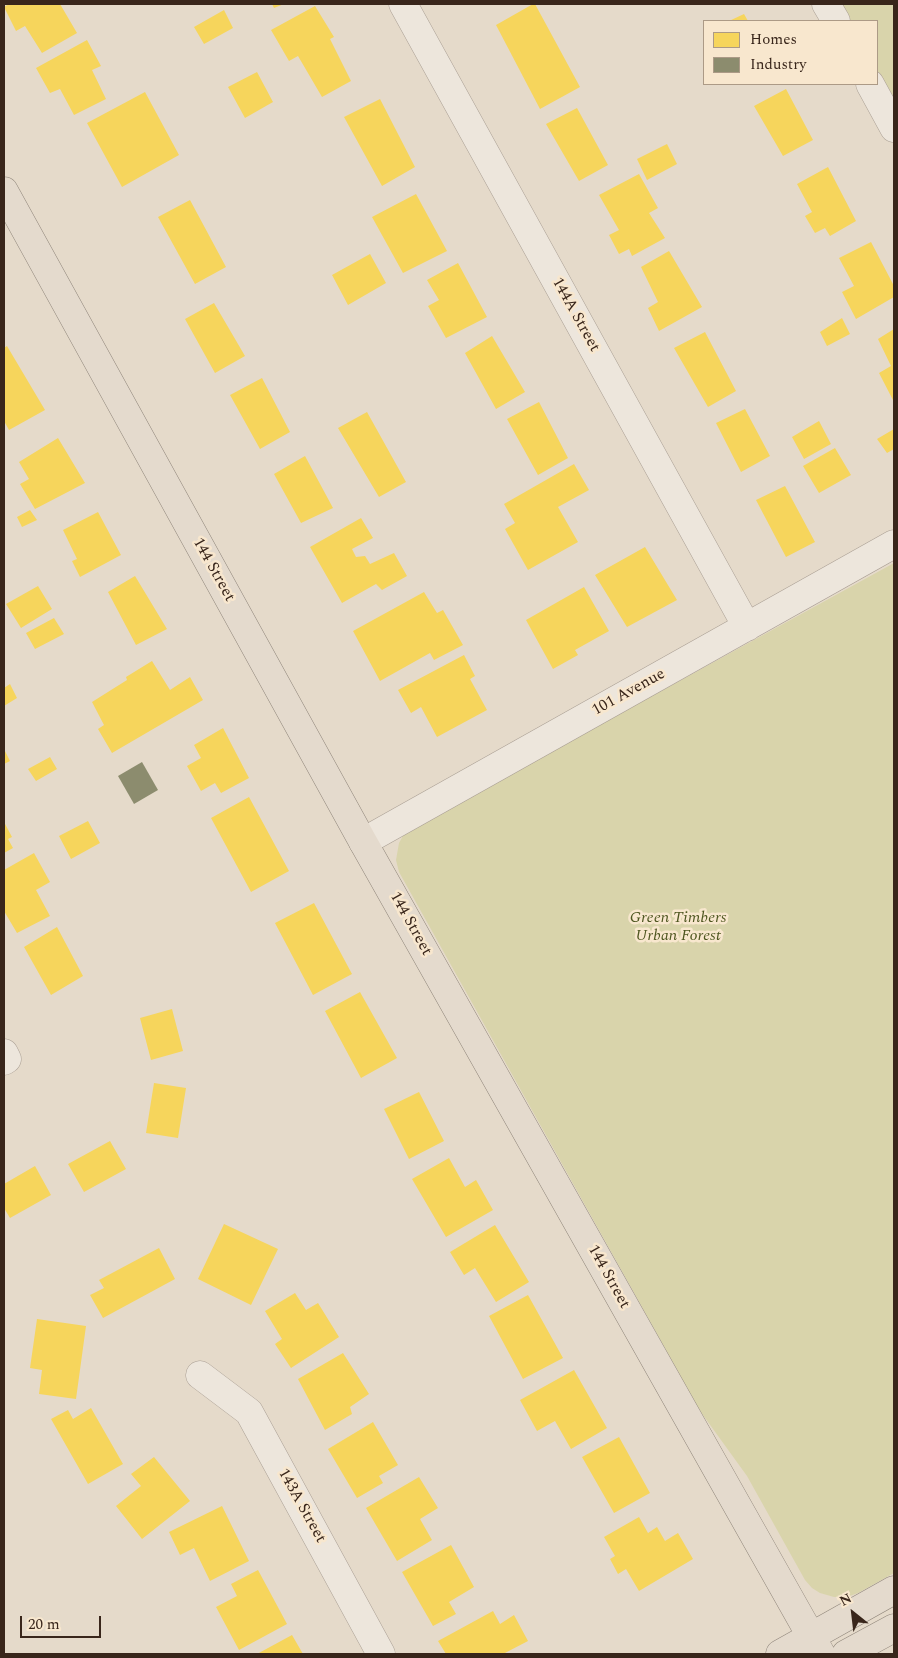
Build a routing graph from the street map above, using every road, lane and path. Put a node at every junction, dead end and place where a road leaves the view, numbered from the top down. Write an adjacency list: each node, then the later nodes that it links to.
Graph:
1 (403, 4): 8 (street, 144A Street)
2 (826, 4): 3 (street)
3 (835, 20)
4 (871, 85): 5 (street)
5 (894, 128)
6 (5, 196): 9 (main road, 144 Street)
7 (894, 544): 8 (street, 101 Avenue)
8 (747, 627): 9 (street, 101 Avenue)
9 (363, 842): 13 (main road, 144 Street)
10 (200, 1375): 14 (street, 143A Street)
11 (894, 1590): 13 (main road)
12 (894, 1628): 16 (main road)
13 (816, 1646): 15 (main road)
14 (381, 1654)
15 (780, 1654)
16 (846, 1654)

